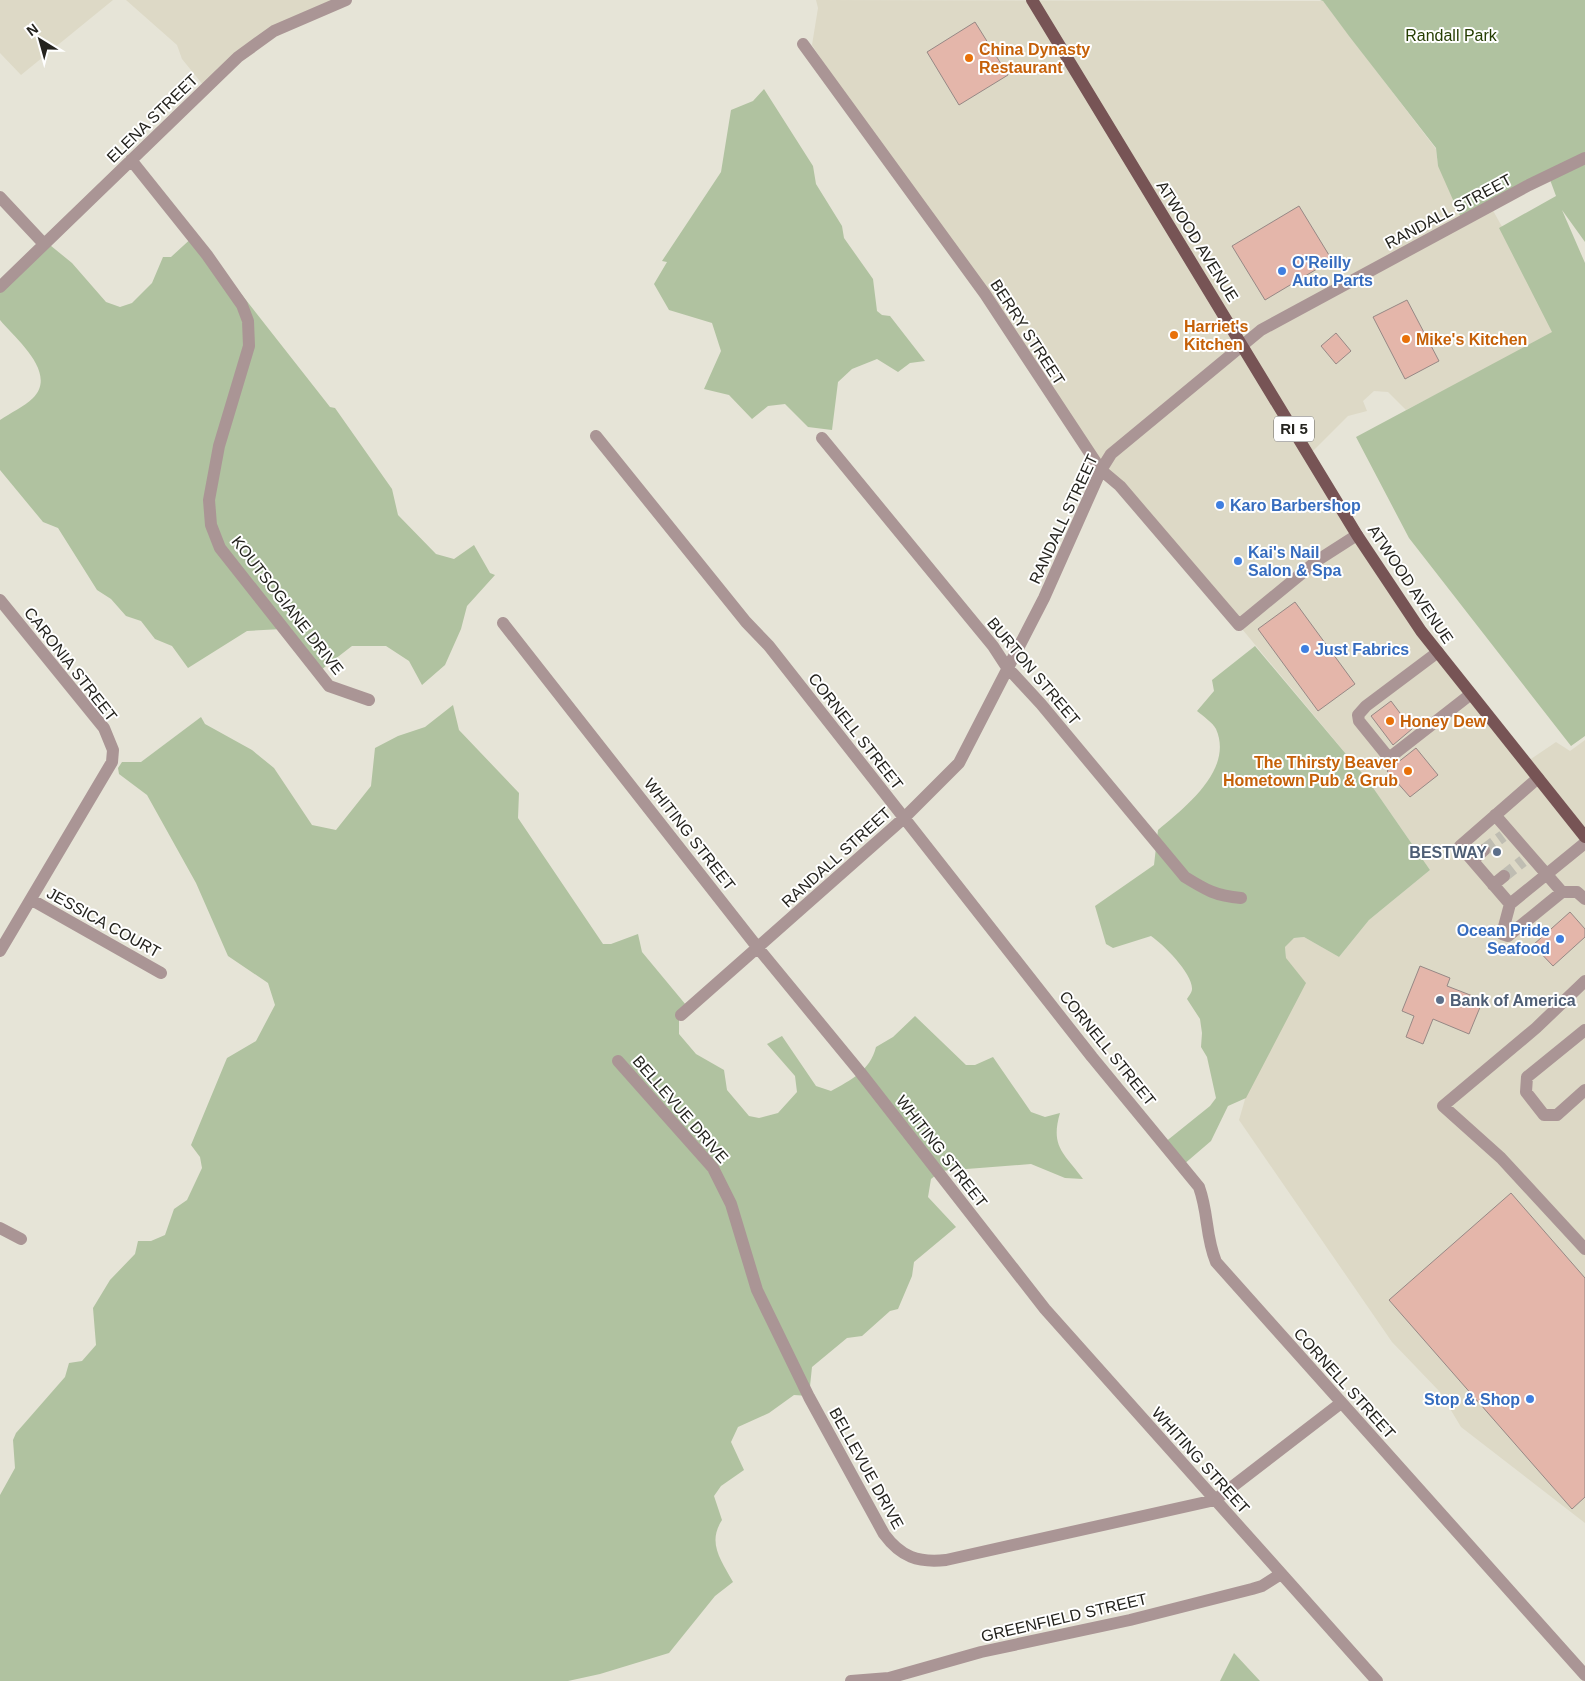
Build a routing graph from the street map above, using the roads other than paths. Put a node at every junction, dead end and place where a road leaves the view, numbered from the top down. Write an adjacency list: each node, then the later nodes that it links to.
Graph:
1 (346, 0): 5 (street, ELENA STREET)
2 (1032, 0): 9 (main road, ATWOOD AVENUE / RI 5)
3 (803, 44): 12 (street, BERRY STREET)
4 (1585, 158): 9 (street, RANDALL STREET)
5 (131, 160): 7 (street, ELENA STREET); 19 (street, KOUTSOGIANE DRIVE)
6 (0, 196): 7 (street)
7 (44, 244): 8 (street, ELENA STREET)
8 (0, 287)
9 (1242, 343): 12 (street, RANDALL STREET); 13 (main road, ATWOOD AVENUE / RI 5)
10 (596, 436): 22 (street, CORNELL STREET)
11 (822, 438): 17 (street, BURTON STREET)
12 (1101, 470): 13 (street, BERRY STREET); 17 (street, RANDALL STREET)
13 (1357, 535): 16 (main road, ATWOOD AVENUE / RI 5)
14 (0, 600): 33 (street, CARONIA STREET)
15 (504, 623): 35 (street, WHITING STREET)
16 (1438, 652): 18 (main road, ATWOOD AVENUE / RI 5); 18 (street)
17 (1009, 669): 22 (street, RANDALL STREET); 31 (street, BURTON STREET)
18 (1471, 694): 20 (main road, ATWOOD AVENUE / RI 5)
19 (369, 700)
20 (1538, 778): 21 (street); 23 (main road, ATWOOD AVENUE / RI 5)
21 (1496, 815): 26 (street); 27 (street)
22 (904, 818): 35 (street, RANDALL STREET); 46 (street, CORNELL STREET)
23 (1585, 837)
24 (1585, 843): 27 (street)
25 (1484, 850): 26 (street)
26 (1473, 860): 29 (street)
27 (1546, 874): 30 (street); 34 (street)
28 (1504, 876): 29 (street)
29 (1493, 885): 34 (street)
30 (1562, 892): 32 (street); 34 (street)
31 (1241, 898)
32 (1585, 899)
33 (32, 900): 36 (street); 37 (street, JESSICA COURT)
34 (1510, 904)
35 (758, 948): 39 (street, RANDALL STREET); 47 (street, WHITING STREET)
36 (0, 951)
37 (161, 972)
38 (1585, 981): 45 (street)
39 (680, 1015)
40 (1585, 1030): 42 (street)
41 (618, 1061): 47 (street, BELLEVUE DRIVE)
42 (1585, 1090)
43 (0, 1228): 44 (street)
44 (21, 1239)
45 (1585, 1249)
46 (1341, 1403): 47 (street, BELLEVUE DRIVE); 49 (street, CORNELL STREET)
47 (1215, 1500): 48 (street, WHITING STREET)
48 (1281, 1574): 50 (street, GREENFIELD STREET); 51 (street, WHITING STREET)
49 (1585, 1675)
50 (851, 1681)
51 (1377, 1681)

